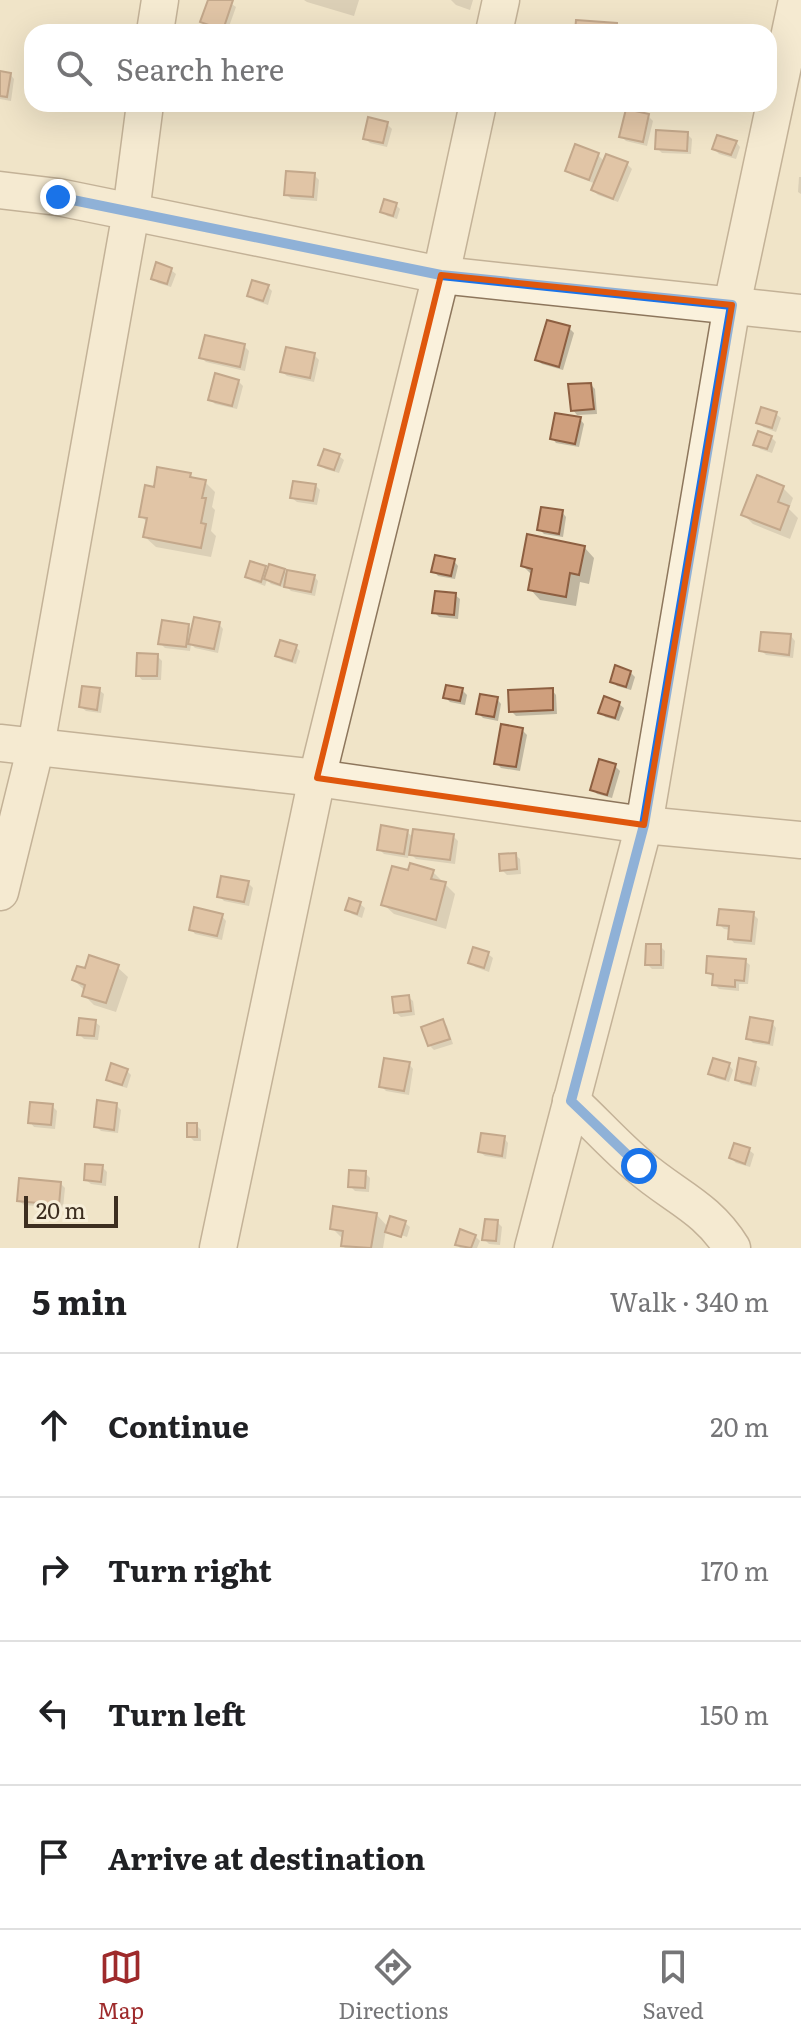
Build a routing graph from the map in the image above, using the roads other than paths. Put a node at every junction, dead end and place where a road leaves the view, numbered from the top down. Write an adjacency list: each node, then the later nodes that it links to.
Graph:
1 (160, 0): 4 (street)
2 (501, 0): 5 (street)
3 (797, 0): 6 (street)
4 (156, 24)
5 (496, 24)
6 (777, 94)
7 (144, 112): 11 (street)
8 (476, 112): 12 (street)
9 (773, 112): 13 (street)
10 (0, 190): 11 (street)
11 (131, 212): 12 (street); 16 (street)
12 (441, 275): 13 (street); 17 (street)
13 (732, 305): 14 (street); 18 (street)
14 (801, 313)
15 (0, 743): 16 (street)
16 (36, 746): 17 (street); 20 (street)
17 (317, 778): 18 (street); 22 (street)
18 (644, 825): 19 (street); 21 (street)
19 (801, 840)
20 (0, 892)
21 (571, 1101): 23 (street); 24 (street)
22 (218, 1248)
23 (533, 1248)
24 (732, 1248)

